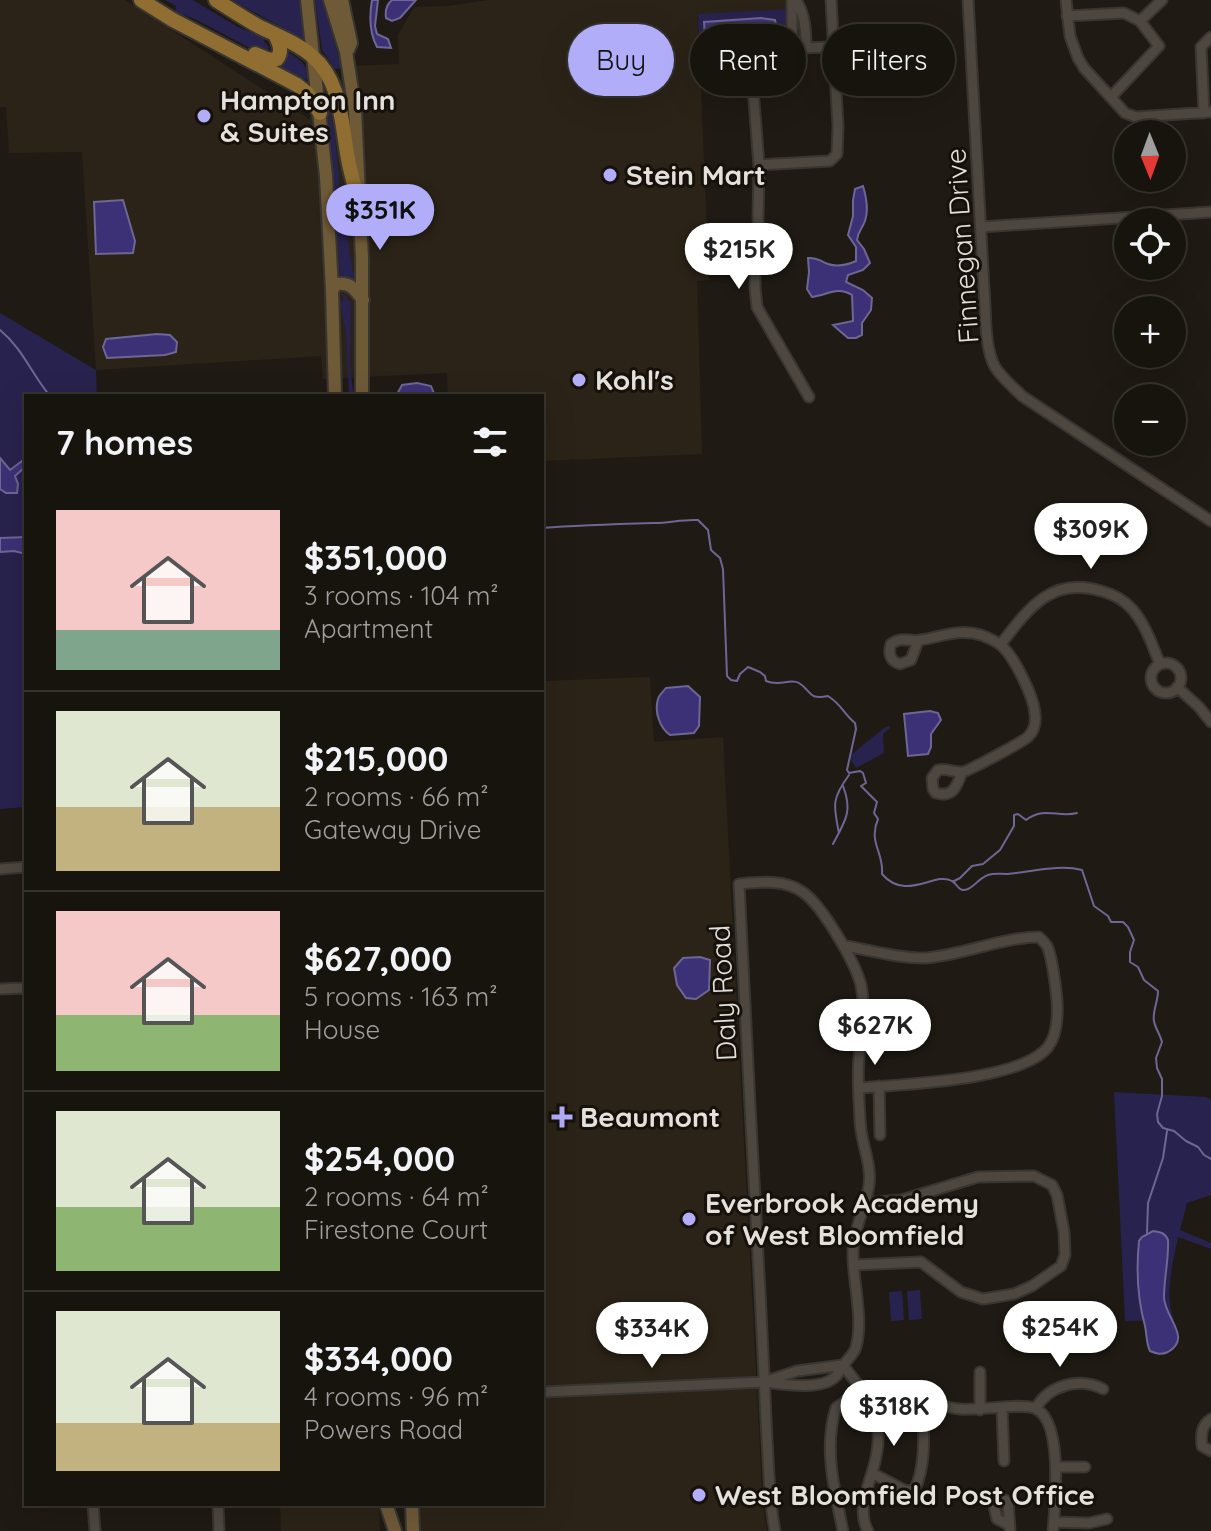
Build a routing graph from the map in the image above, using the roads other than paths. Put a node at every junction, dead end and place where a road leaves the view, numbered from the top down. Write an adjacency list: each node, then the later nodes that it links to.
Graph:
1 (216, 0): 16 (main road)
2 (307, 0): 22 (main road)
3 (330, 0): 21 (main road)
4 (342, 0): 21 (main road)
5 (794, 0): 13 (street); 14 (street)
6 (831, 0): 15 (street)
7 (968, 0): 31 (street, Finnegan Drive)
8 (1066, 0): 11 (street)
9 (1162, 0): 12 (street)
10 (148, 3): 17 (main road)
11 (1067, 16): 12 (street); 25 (street)
12 (1140, 21): 25 (street)
13 (793, 24)
14 (803, 24)
15 (832, 24)
16 (275, 34): 17 (main road); 22 (main road)
17 (203, 36): 26 (main road)
18 (1211, 37): 27 (street)
19 (806, 47): 20 (street)
20 (822, 47)
21 (346, 52): 29 (main road)
22 (314, 57): 26 (main road); 29 (main road)
23 (754, 96): 28 (street)
24 (836, 96): 28 (street)
25 (1111, 97): 27 (street)
26 (320, 113): 32 (main road)
27 (1207, 113)
28 (759, 165): 36 (street)
29 (360, 206): 33 (main road)
30 (1211, 212): 31 (street)
31 (981, 227): 37 (street, Finnegan Drive)
32 (332, 290): 33 (main road); 34 (main road)
33 (363, 300): 35 (main road)
34 (335, 394)
35 (362, 394)
36 (809, 397)
37 (1211, 521)
38 (918, 641): 39 (street)
39 (1001, 644): 40 (street); 43 (street)
40 (1160, 664): 41 (street); 41 (street)
41 (1177, 687): 42 (street)
42 (1211, 722)
43 (962, 772)
44 (24, 867): 45 (street)
45 (0, 869)
46 (845, 946): 49 (street); 50 (street); 57 (street, Daly Road)
47 (24, 988): 48 (street)
48 (0, 989)
49 (879, 1086): 50 (street); 51 (street)
50 (860, 1088): 52 (street)
51 (880, 1135)
52 (865, 1203): 53 (street); 53 (street)
53 (854, 1265): 54 (street)
54 (843, 1365): 55 (street); 58 (street); 60 (street)
55 (815, 1369): 57 (street); 58 (street)
56 (980, 1372): 66 (street)
57 (764, 1382): 58 (street); 61 (street); 85 (street, Daly Road)
58 (818, 1384)
59 (1103, 1389): 65 (street)
60 (861, 1390): 63 (street); 86 (street)
61 (544, 1392)
62 (923, 1400): 63 (street); 66 (street); 72 (street)
63 (869, 1403): 72 (street)
64 (1002, 1408): 65 (street); 66 (street); 69 (street)
65 (1036, 1408): 70 (street)
66 (980, 1410)
67 (1211, 1419): 68 (street)
68 (1211, 1451)
69 (1004, 1461)
70 (1056, 1467): 71 (street); 79 (street)
71 (1085, 1467)
72 (872, 1473): 87 (street)
73 (93, 1506): 80 (street)
74 (218, 1506): 81 (street)
75 (385, 1506): 82 (main road)
76 (386, 1506): 83 (main road)
77 (412, 1507): 84 (main road)
78 (1107, 1519): 79 (street)
79 (1054, 1526)
80 (95, 1531)
81 (219, 1531)
82 (386, 1531)
83 (395, 1531)
84 (413, 1531)
85 (775, 1531)
86 (843, 1531)
87 (868, 1531)

